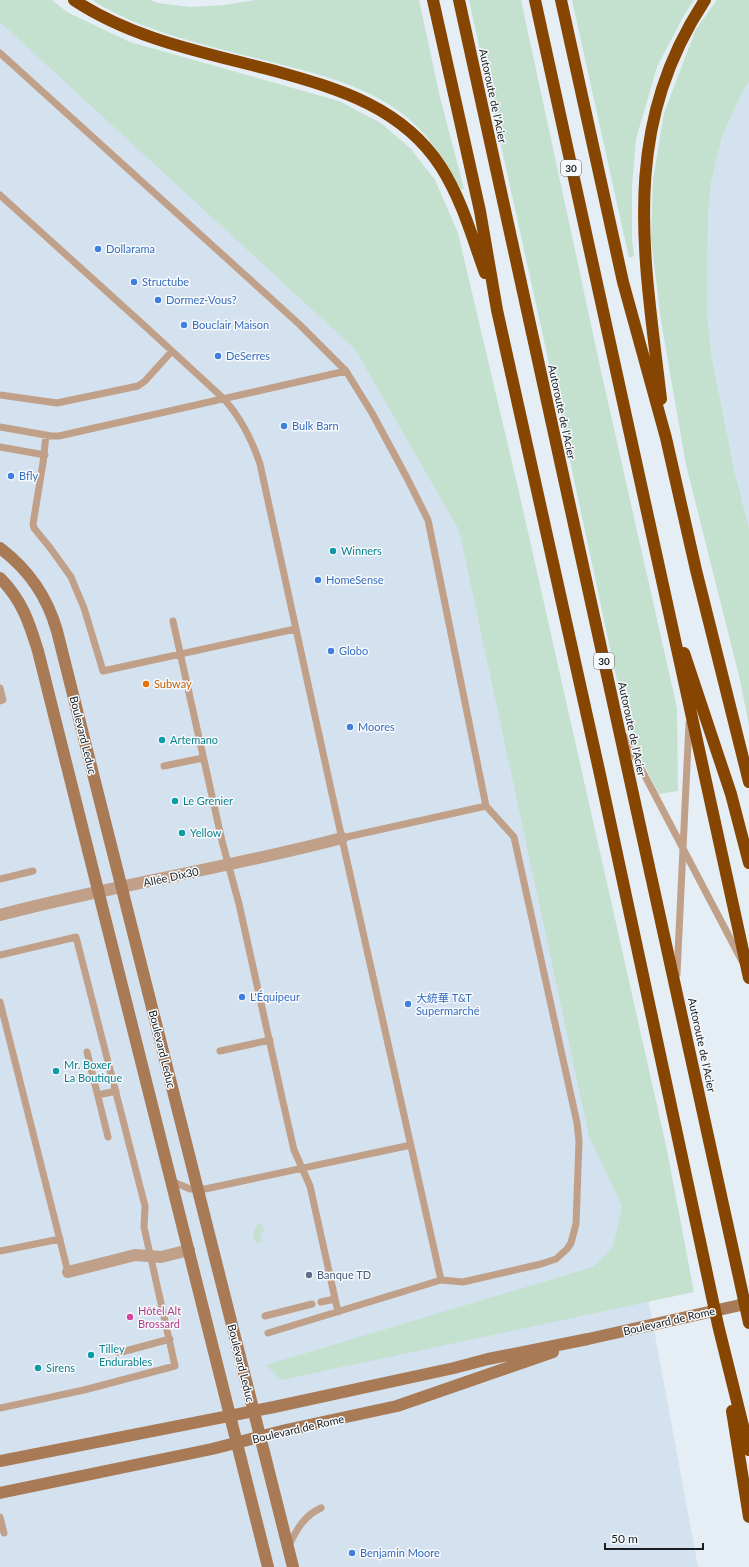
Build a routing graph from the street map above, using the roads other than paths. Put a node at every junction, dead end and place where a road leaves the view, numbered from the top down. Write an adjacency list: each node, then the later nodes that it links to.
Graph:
1 (74, 0): 9 (highway)
2 (433, 0): 9 (highway)
3 (459, 0): 28 (highway, Autoroute de l'Acier / 30)
4 (535, 0): 21 (highway, 30)
5 (561, 0): 16 (highway)
6 (705, 0): 16 (highway)
7 (0, 53): 11 (lane)
8 (0, 195): 10 (lane)
9 (497, 310): 70 (highway)
10 (172, 351): 12 (lane); 13 (lane)
11 (346, 371): 13 (lane); 32 (lane)
12 (0, 395)
13 (224, 399): 15 (lane); 23 (lane)
14 (0, 427): 15 (lane)
15 (46, 435): 18 (lane)
16 (666, 438): 31 (highway)
17 (0, 447): 18 (lane)
18 (44, 455): 24 (lane)
19 (0, 548): 39 (street, Boulevard Leduc)
20 (0, 578): 40 (street)
21 (664, 593): 27 (highway, 30); 35 (highway)
22 (173, 622): 24 (lane)
23 (295, 629): 24 (lane); 33 (lane)
24 (181, 654): 29 (lane)
25 (0, 688): 26 (lane)
26 (0, 701)
27 (690, 708): 34 (lane); 43 (highway, 30)
28 (618, 724): 34 (lane); 44 (highway, Autoroute de l'Acier / 30)
29 (203, 758): 30 (lane); 36 (lane)
30 (164, 766)
31 (749, 782)
32 (486, 806): 33 (lane); 61 (lane)
33 (342, 838): 36 (street, Allée Dix30); 52 (lane)
34 (682, 848): 43 (lane); 44 (lane)
35 (749, 863)
36 (229, 865): 39 (street, Allée Dix30); 46 (lane)
37 (33, 871): 38 (lane)
38 (0, 879)
39 (122, 888): 40 (street, Allée Dix30); 55 (street, Boulevard Leduc)
40 (98, 892): 41 (street, Allée Dix30); 54 (street)
41 (0, 915)
42 (0, 955): 49 (lane)
43 (749, 976)
44 (676, 989): 62 (highway, Autoroute de l'Acier / 30)
45 (0, 1002): 56 (lane)
46 (270, 1040): 47 (lane); 53 (lane)
47 (220, 1051)
48 (87, 1052): 50 (lane)
49 (116, 1091): 50 (lane); 59 (lane)
50 (98, 1095): 51 (lane)
51 (108, 1138)
52 (411, 1146): 53 (lane); 61 (lane)
53 (302, 1168): 55 (lane); 63 (lane)
54 (171, 1181): 55 (lane); 57 (street)
55 (198, 1190): 76 (street, Boulevard Leduc)
56 (60, 1239): 58 (lane); 60 (lane)
57 (189, 1250): 59 (street); 77 (street)
58 (0, 1251)
59 (151, 1256): 60 (street); 72 (lane)
60 (68, 1272)
61 (440, 1280): 67 (lane)
62 (745, 1287): 69 (highway, Autoroute de l'Acier / 30)
63 (335, 1298): 64 (lane); 67 (lane)
64 (320, 1302)
65 (749, 1303): 73 (street, Boulevard de Rome)
66 (312, 1304): 68 (lane)
67 (338, 1312): 71 (lane)
68 (265, 1316)
69 (749, 1323)
70 (718, 1325): 80 (highway); 85 (highway)
71 (268, 1333)
72 (170, 1339): 74 (lane); 75 (lane)
73 (588, 1339): 76 (street, Boulevard de Rome); 78 (street, Boulevard de Rome)
74 (118, 1353)
75 (0, 1408)
76 (253, 1411): 77 (street, Boulevard de Rome); 78 (street, Boulevard Leduc)
77 (230, 1415): 79 (street); 81 (street, Boulevard de Rome)
78 (259, 1438): 79 (street, Boulevard de Rome); 87 (street, Boulevard Leduc)
79 (237, 1444): 82 (street, Boulevard de Rome); 88 (street)
80 (749, 1450)
81 (0, 1461)
82 (0, 1493)
83 (321, 1508): 87 (lane)
84 (0, 1517): 86 (lane)
85 (749, 1517)
86 (4, 1533)
87 (288, 1547): 89 (street, Boulevard Leduc)
88 (268, 1567)
89 (293, 1567)

